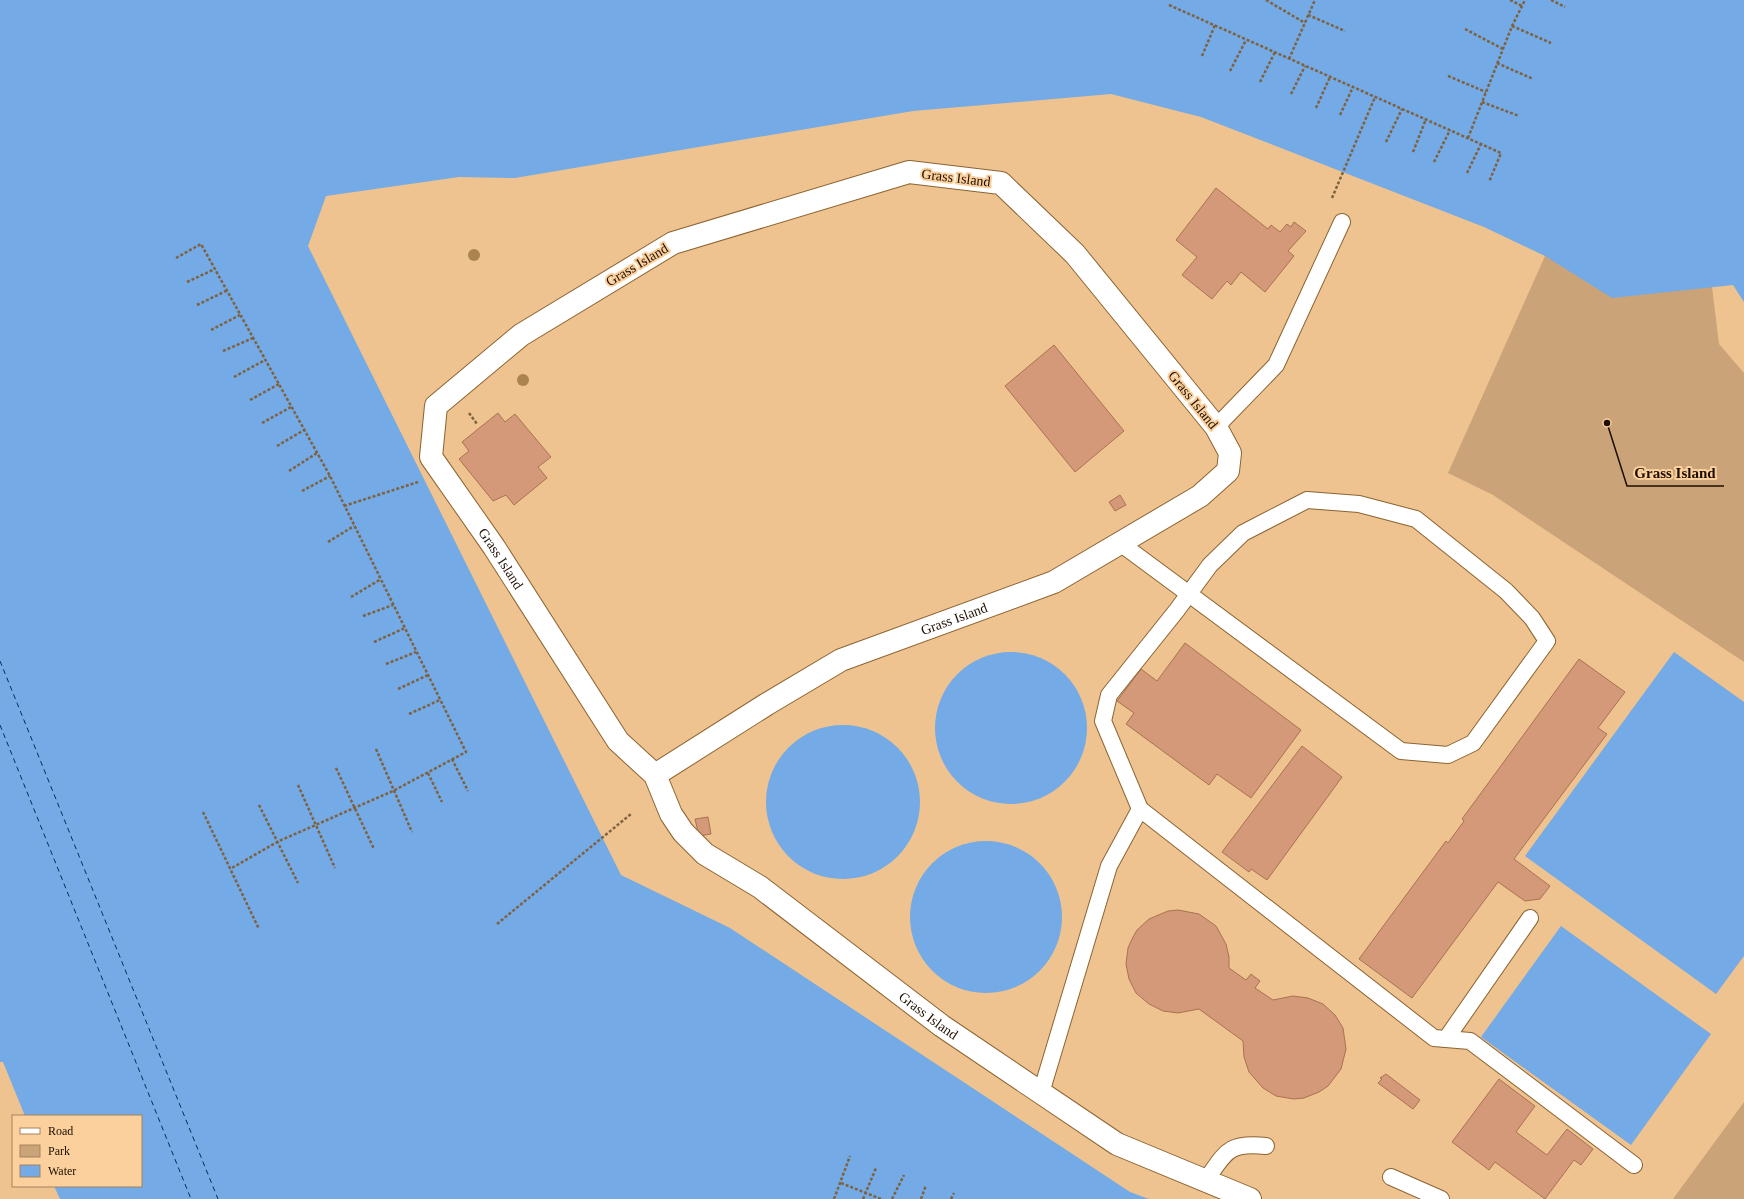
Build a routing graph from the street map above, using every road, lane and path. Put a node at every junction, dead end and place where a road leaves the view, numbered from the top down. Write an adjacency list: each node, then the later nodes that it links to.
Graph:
1 (1266, 0): 10 (path)
2 (1315, 0): 9 (path)
3 (1510, 0): 7 (path)
4 (1525, 0): 7 (path)
5 (1551, 0): 8 (path)
6 (1169, 5): 11 (path)
7 (1522, 6): 12 (path)
8 (1565, 7)
9 (1308, 14): 10 (path); 14 (path)
10 (1305, 23): 20 (path)
11 (1215, 26): 15 (path); 19 (path)
12 (1512, 26): 16 (path); 17 (path)
13 (1465, 29): 17 (path)
14 (1345, 31)
15 (1246, 40): 18 (path); 23 (path)
16 (1551, 43)
17 (1503, 49): 21 (path)
18 (1275, 52): 20 (path); 27 (path)
19 (1202, 56)
20 (1289, 58): 22 (path)
21 (1497, 64): 26 (path); 29 (path)
22 (1305, 66): 25 (path); 30 (path)
23 (1230, 70)
24 (1448, 76): 29 (path)
25 (1330, 77): 28 (path); 33 (path)
26 (1533, 79)
27 (1260, 82)
28 (1353, 87): 31 (path); 35 (path)
29 (1486, 92): 32 (path)
30 (1291, 94)
31 (1376, 97): 34 (path); 46 (path)
32 (1482, 102): 36 (path); 39 (path)
33 (1316, 108)
34 (1402, 109): 37 (path); 40 (path)
35 (1340, 115)
36 (1519, 116)
37 (1426, 119): 38 (path); 42 (path)
38 (1450, 130): 39 (path); 43 (path)
39 (1468, 138): 41 (path)
40 (1386, 142)
41 (1481, 144): 44 (path); 45 (path)
42 (1414, 152)
43 (1434, 162)
44 (1467, 173)
45 (1489, 182)
46 (1332, 198)
47 (1342, 222): 63 (lane)
48 (176, 258): 49 (path)
49 (215, 269): 50 (path); 51 (path)
50 (187, 282)
51 (226, 290): 52 (path); 53 (path)
52 (197, 305)
53 (240, 314): 54 (path); 55 (path)
54 (211, 330)
55 (253, 338): 56 (path); 57 (path)
56 (223, 351)
57 (265, 360): 58 (path); 59 (path)
58 (234, 377)
59 (279, 384): 60 (path); 61 (path)
60 (250, 400)
61 (291, 407): 62 (path); 64 (path)
62 (262, 423)
63 (1216, 426): 74 (street, Grass Island); 92 (street, Grass Island)
64 (304, 430): 65 (path); 66 (path)
65 (277, 446)
66 (317, 453): 67 (path); 68 (path)
67 (288, 471)
68 (330, 476): 70 (path); 71 (path)
69 (422, 481): 71 (path)
70 (302, 491)
71 (344, 506): 72 (path)
72 (354, 526): 73 (path); 75 (path)
73 (328, 542)
74 (1120, 543): 76 (lane); 92 (street, Grass Island)
75 (381, 579): 77 (path); 78 (path)
76 (1188, 594): 76 (lane); 99 (lane)
77 (351, 597)
78 (393, 605): 79 (path); 80 (path)
79 (363, 616)
80 (405, 628): 81 (path); 82 (path)
81 (374, 642)
82 (416, 652): 83 (path); 84 (path)
83 (386, 664)
84 (428, 675): 85 (path); 86 (path)
85 (398, 689)
86 (440, 700): 87 (path); 89 (path)
87 (409, 714)
88 (376, 749): 94 (path)
89 (452, 759): 91 (path); 95 (path)
90 (336, 768): 98 (path)
91 (428, 773): 94 (path); 96 (path)
92 (655, 775): 113 (street, Grass Island)
93 (298, 785): 102 (path)
94 (393, 791): 98 (path); 103 (path)
95 (468, 791)
96 (442, 802)
97 (259, 805): 104 (path)
98 (355, 808): 102 (path); 105 (path)
99 (1140, 809): 112 (lane); 113 (lane)
100 (203, 812): 107 (path)
101 (631, 814): 110 (path)
102 (316, 825): 104 (path); 106 (path)
103 (412, 832)
104 (279, 841): 107 (path); 108 (path)
105 (374, 849)
106 (335, 868)
107 (230, 869): 111 (path)
108 (298, 884)
109 (1530, 918): 112 (lane)
110 (497, 924)
111 (259, 929)
112 (1446, 1039): 116 (lane)
113 (1041, 1093): 120 (street, Grass Island)
114 (1266, 1146): 120 (lane)
115 (850, 1156): 121 (path)
116 (1634, 1165)
117 (876, 1168): 124 (path)
118 (904, 1175): 128 (path)
119 (1391, 1177): 132 (lane)
120 (1206, 1180): 131 (street, Grass Island)
121 (841, 1182): 124 (path); 125 (path)
122 (926, 1184): 129 (path)
123 (954, 1192): 130 (path)
124 (866, 1193): 126 (path); 127 (path)
125 (834, 1199)
126 (863, 1199)
127 (881, 1199)
128 (892, 1199)
129 (921, 1199)
130 (951, 1199)
131 (1250, 1199)
132 (1441, 1199)

